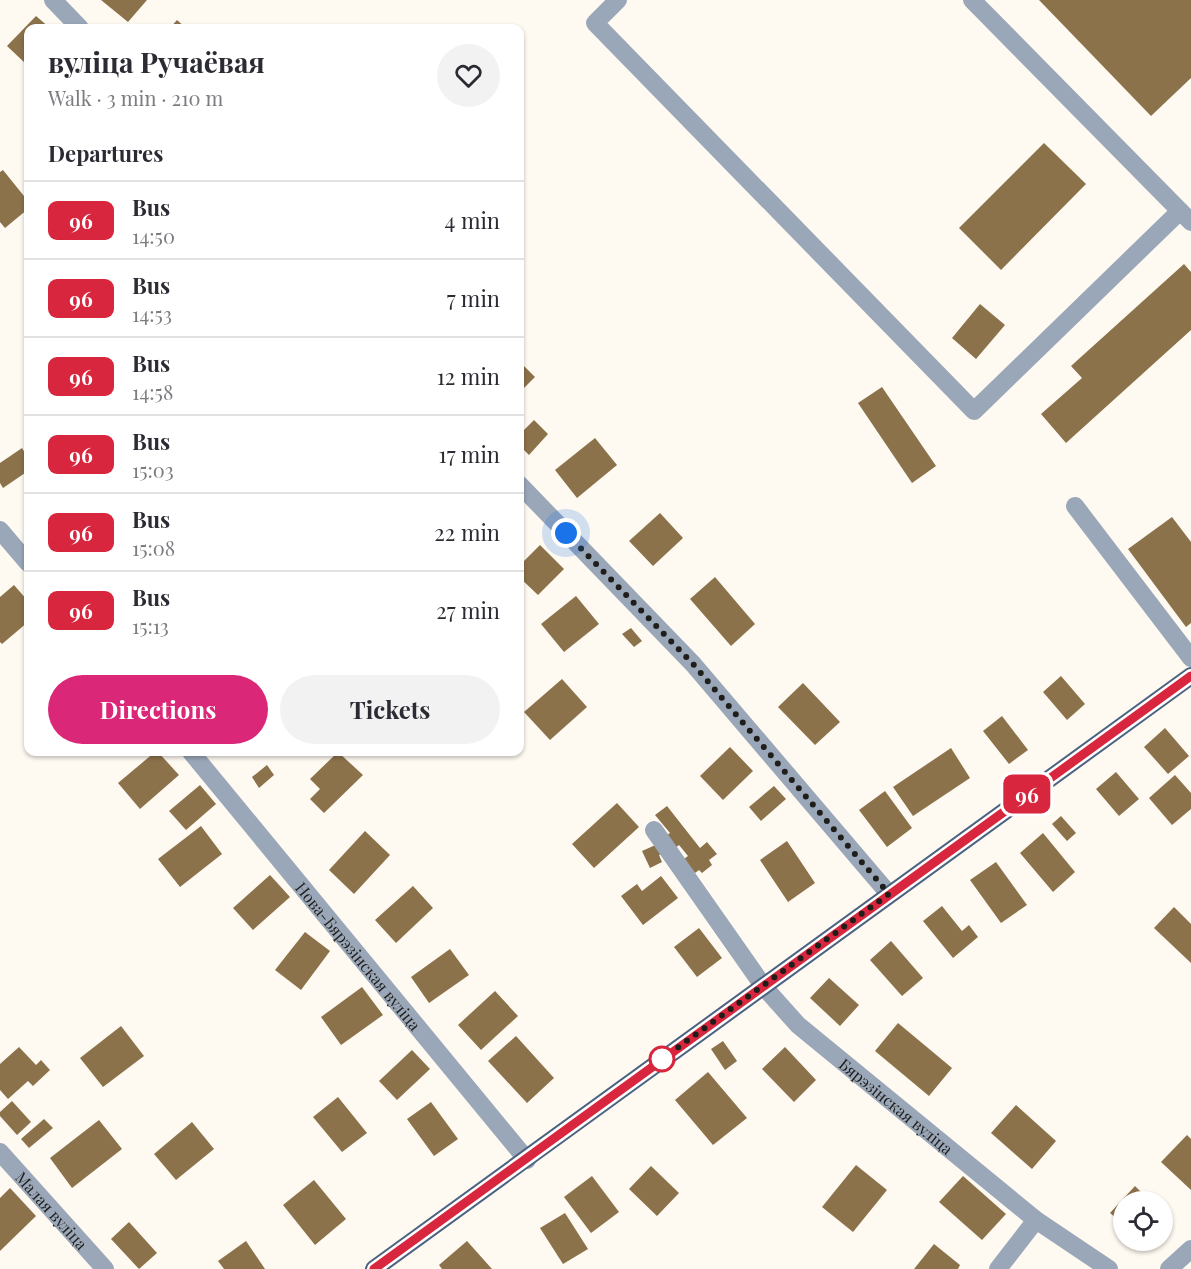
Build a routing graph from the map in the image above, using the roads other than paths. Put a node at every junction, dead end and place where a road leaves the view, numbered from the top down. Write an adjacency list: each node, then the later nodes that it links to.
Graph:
1 (53, 0): 4 (street)
2 (618, 0): 5 (street)
3 (972, 0): 5 (street)
4 (76, 24)
5 (1186, 216)
6 (524, 489): 14 (street)
7 (1075, 506): 10 (street)
8 (0, 530): 9 (street)
9 (24, 558)
10 (1191, 658)
11 (1191, 676): 14 (main road)
12 (194, 756): 17 (street, Нова-Бярэзінская вуліца)
13 (654, 830): 15 (street, Бярэзінская вуліца)
14 (889, 894): 15 (main road)
15 (764, 987): 17 (main road); 18 (street, Бярэзінская вуліца)
16 (0, 1152): 20 (street, Малая вуліца)
17 (526, 1160): 21 (main road)
18 (1036, 1221): 22 (street); 23 (street, Бярэзінская вуліца)
19 (1191, 1249): 24 (street)
20 (105, 1269)
21 (374, 1269)
22 (998, 1269)
23 (1109, 1269)
24 (1169, 1269)

